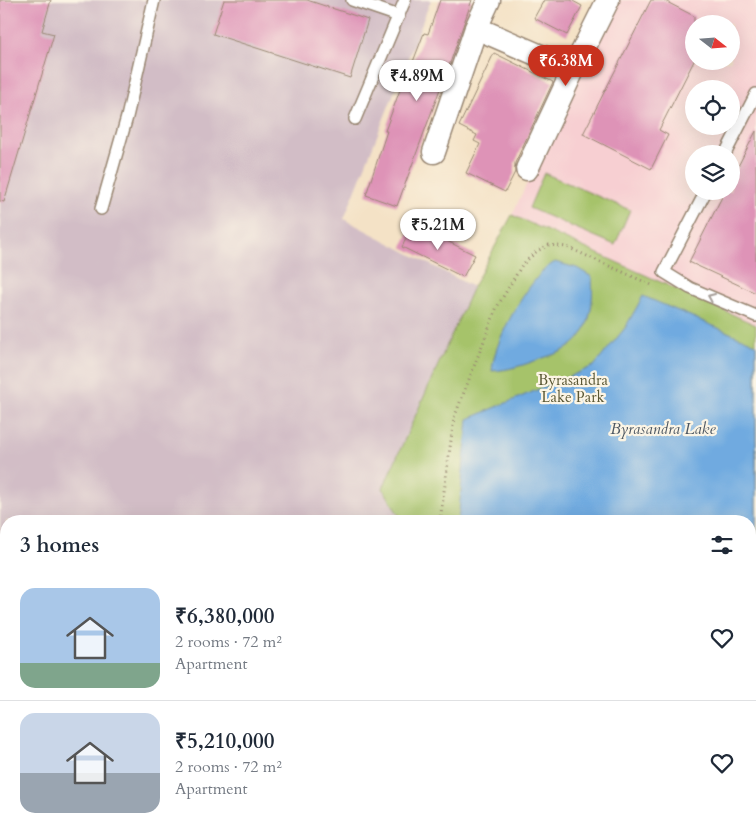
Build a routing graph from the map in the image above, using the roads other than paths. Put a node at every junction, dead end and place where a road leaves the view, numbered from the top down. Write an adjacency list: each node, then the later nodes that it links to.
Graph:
1 (154, 0): 15 (lane)
2 (352, 0): 6 (lane)
3 (405, 0): 6 (lane)
4 (489, 0): 7 (street)
5 (608, 0): 8 (street)
6 (399, 16): 10 (lane)
7 (476, 28): 8 (street); 12 (street)
8 (573, 70): 13 (street)
9 (756, 94): 11 (lane)
10 (354, 120)
11 (730, 145)
12 (434, 152)
13 (527, 169)
14 (701, 200): 16 (lane, one-way to 14)
15 (101, 209)
16 (756, 316)

